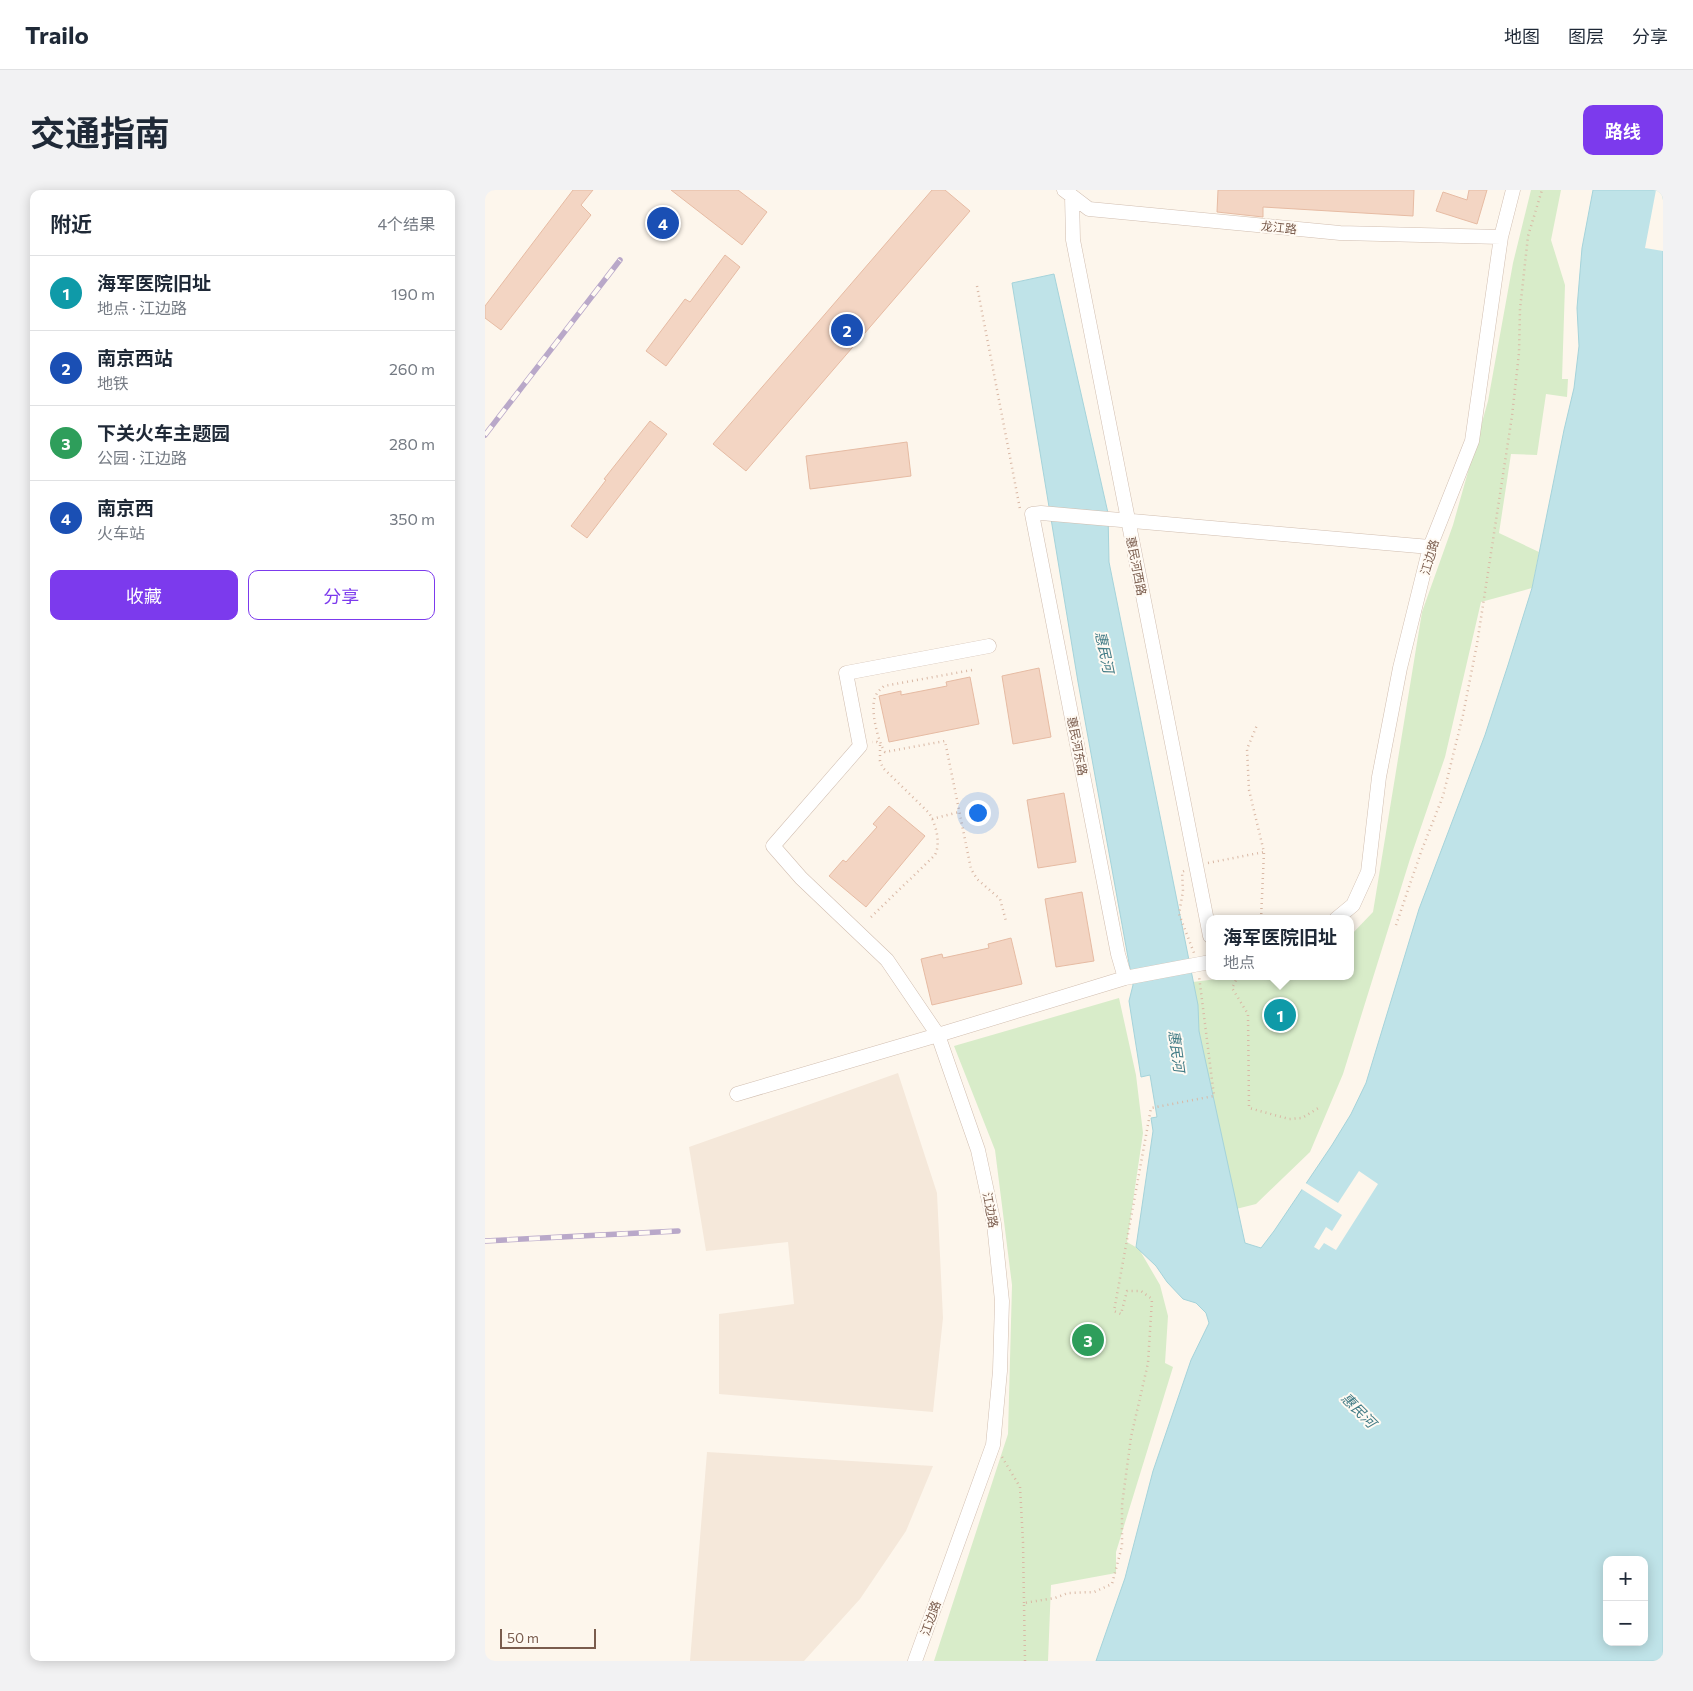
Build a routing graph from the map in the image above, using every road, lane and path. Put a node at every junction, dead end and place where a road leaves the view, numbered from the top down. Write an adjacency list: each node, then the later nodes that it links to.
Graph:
1 (1513, 190): 4 (street, 江边路)
2 (1542, 190): 21 (path)
3 (1068, 193): 4 (street, 龙江路); 5 (street, 惠民河西路)
4 (1501, 237): 6 (street, 江边路)
5 (1125, 520): 6 (street); 15 (street, 惠民河西路); 23 (street, 惠民河东路)
6 (1430, 547): 17 (street, 江边路)
7 (989, 646): 10 (street)
8 (972, 670): 11 (path)
9 (1257, 725): 14 (path)
10 (860, 744): 11 (path); 25 (street, 江边路)
11 (880, 745): 12 (path); 13 (path)
12 (959, 812): 13 (path); 20 (path)
13 (932, 819): 19 (path)
14 (1263, 852): 15 (path); 16 (path)
15 (1196, 866): 18 (street, 惠民河西路); 22 (path)
16 (1261, 915)
17 (1341, 915)
18 (1206, 916)
19 (871, 917)
20 (1006, 921)
21 (1396, 925)
22 (1204, 963): 23 (street); 29 (path)
23 (1125, 978): 25 (street)
24 (1236, 980): 27 (path)
25 (937, 1035): 26 (street); 30 (street, 江边路)
26 (737, 1094)
27 (1320, 1107)
28 (998, 1450): 29 (path)
29 (1024, 1603): 31 (path)
30 (915, 1661)
31 (1025, 1661)

